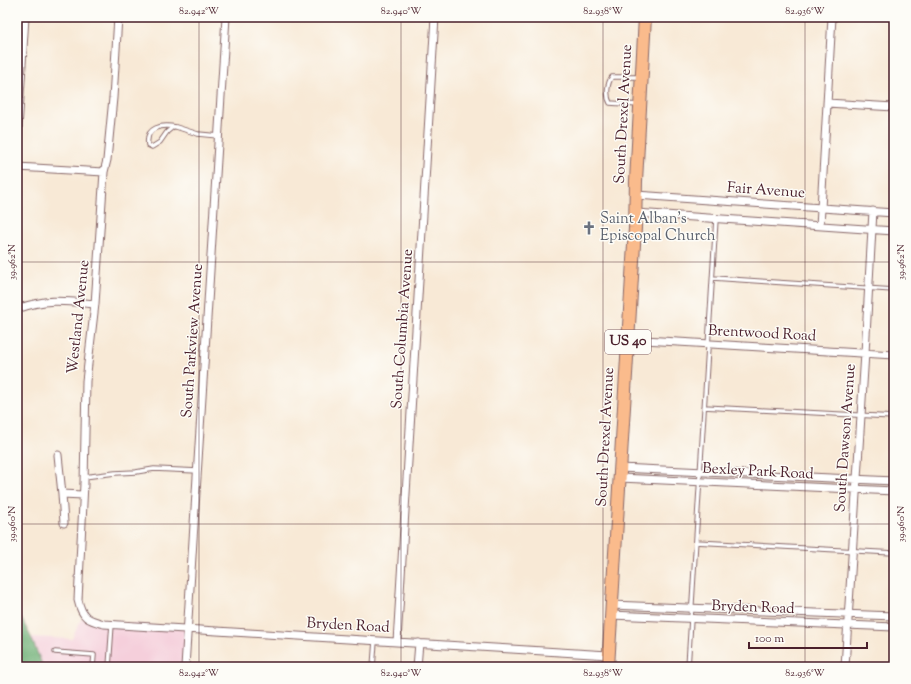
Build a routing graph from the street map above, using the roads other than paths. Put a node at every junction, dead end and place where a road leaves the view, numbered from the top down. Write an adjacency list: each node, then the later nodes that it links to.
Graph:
1 (25, 17): 13 (street)
2 (118, 17): 15 (street, Westland Avenue)
3 (226, 17): 12 (street, South Parkview Avenue)
4 (435, 17): 68 (street, South Columbia Avenue)
5 (645, 17): 7 (main road, South Drexel Avenue / US 40)
6 (832, 17): 8 (street)
7 (641, 78): 9 (main road, South Drexel Avenue / US 40); 9 (lane)
8 (827, 103): 10 (street); 17 (street)
9 (640, 105): 16 (main road, South Drexel Avenue / US 40)
10 (894, 107)
11 (173, 127): 11 (lane); 12 (lane)
12 (219, 136): 38 (street, South Parkview Avenue)
13 (17, 144)
14 (17, 166): 15 (street)
15 (104, 172): 28 (street, Westland Avenue)
16 (636, 195): 17 (street, Fair Avenue); 19 (main road, South Drexel Avenue / US 40)
17 (821, 208): 18 (street, Fair Avenue); 22 (street)
18 (872, 211): 20 (street, Fair Avenue); 23 (street, South Dawson Avenue)
19 (636, 213): 21 (street, Fair Avenue); 30 (main road, South Drexel Avenue / US 40)
20 (894, 213)
21 (716, 219): 22 (street, Fair Avenue); 25 (lane)
22 (820, 226): 23 (street, Fair Avenue)
23 (871, 229): 24 (street, Fair Avenue); 26 (street, South Dawson Avenue)
24 (894, 231)
25 (712, 278): 26 (lane); 31 (lane)
26 (868, 288): 27 (lane); 32 (street, South Dawson Avenue)
27 (894, 290)
28 (95, 304): 29 (street); 42 (street, Westland Avenue)
29 (17, 309)
30 (628, 339): 31 (street, Brentwood Road); 40 (main road, South Drexel Avenue / US 40)
31 (708, 344): 32 (street, Brentwood Road); 34 (lane)
32 (865, 353): 33 (street, Brentwood Road); 35 (street, South Dawson Avenue)
33 (894, 355)
34 (704, 407): 35 (lane); 39 (lane)
35 (860, 416): 36 (lane); 43 (street, South Dawson Avenue)
36 (894, 417)
37 (58, 455): 49 (street)
38 (198, 471): 42 (lane); 66 (street, South Parkview Avenue)
39 (700, 472): 40 (street, Bexley Park Road); 41 (street, Bexley Park Road); 44 (lane)
40 (620, 473): 44 (street, Bexley Park Road); 56 (main road, South Drexel Avenue / US 40)
41 (775, 476): 43 (street, Bexley Park Road); 46 (lane)
42 (84, 477): 50 (street, Westland Avenue)
43 (856, 480): 45 (street, Bexley Park Road); 47 (street, South Dawson Avenue)
44 (700, 482): 46 (street, Bexley Park Road); 52 (lane)
45 (894, 482)
46 (775, 486): 47 (street, Bexley Park Road)
47 (856, 490): 48 (street, Bexley Park Road); 53 (street, South Dawson Avenue)
48 (894, 492)
49 (62, 494): 50 (street); 51 (street)
50 (83, 495): 60 (street, Westland Avenue)
51 (64, 523)
52 (696, 542): 53 (lane); 55 (lane)
53 (852, 550): 54 (lane); 58 (street, South Dawson Avenue)
54 (894, 553)
55 (692, 608): 56 (street, Bryden Road); 57 (street, Bryden Road); 61 (lane)
56 (611, 610): 61 (street, Bryden Road); 71 (main road, South Drexel Avenue / US 40)
57 (767, 611): 58 (street, Bryden Road); 62 (lane)
58 (848, 614): 59 (street, Bryden Road); 64 (street, South Dawson Avenue)
59 (894, 616)
60 (87, 618): 63 (street, Bryden Road)
61 (691, 619): 62 (street, Bryden Road); 77 (lane)
62 (766, 622): 64 (street, Bryden Road)
63 (112, 624): 66 (street, Bryden Road); 73 (lane)
64 (848, 625): 65 (street, Bryden Road); 78 (street, South Dawson Avenue)
65 (894, 627)
66 (188, 630): 67 (street, Bryden Road); 74 (street, South Parkview Avenue)
67 (375, 641): 68 (street, Bryden Road); 75 (lane)
68 (397, 642): 69 (street, Bryden Road)
69 (419, 644): 71 (street, Bryden Road); 76 (street)
70 (55, 652): 72 (lane)
71 (608, 661)
72 (93, 667)
73 (109, 667)
74 (185, 667)
75 (373, 667)
76 (417, 667)
77 (688, 667)
78 (845, 667)

